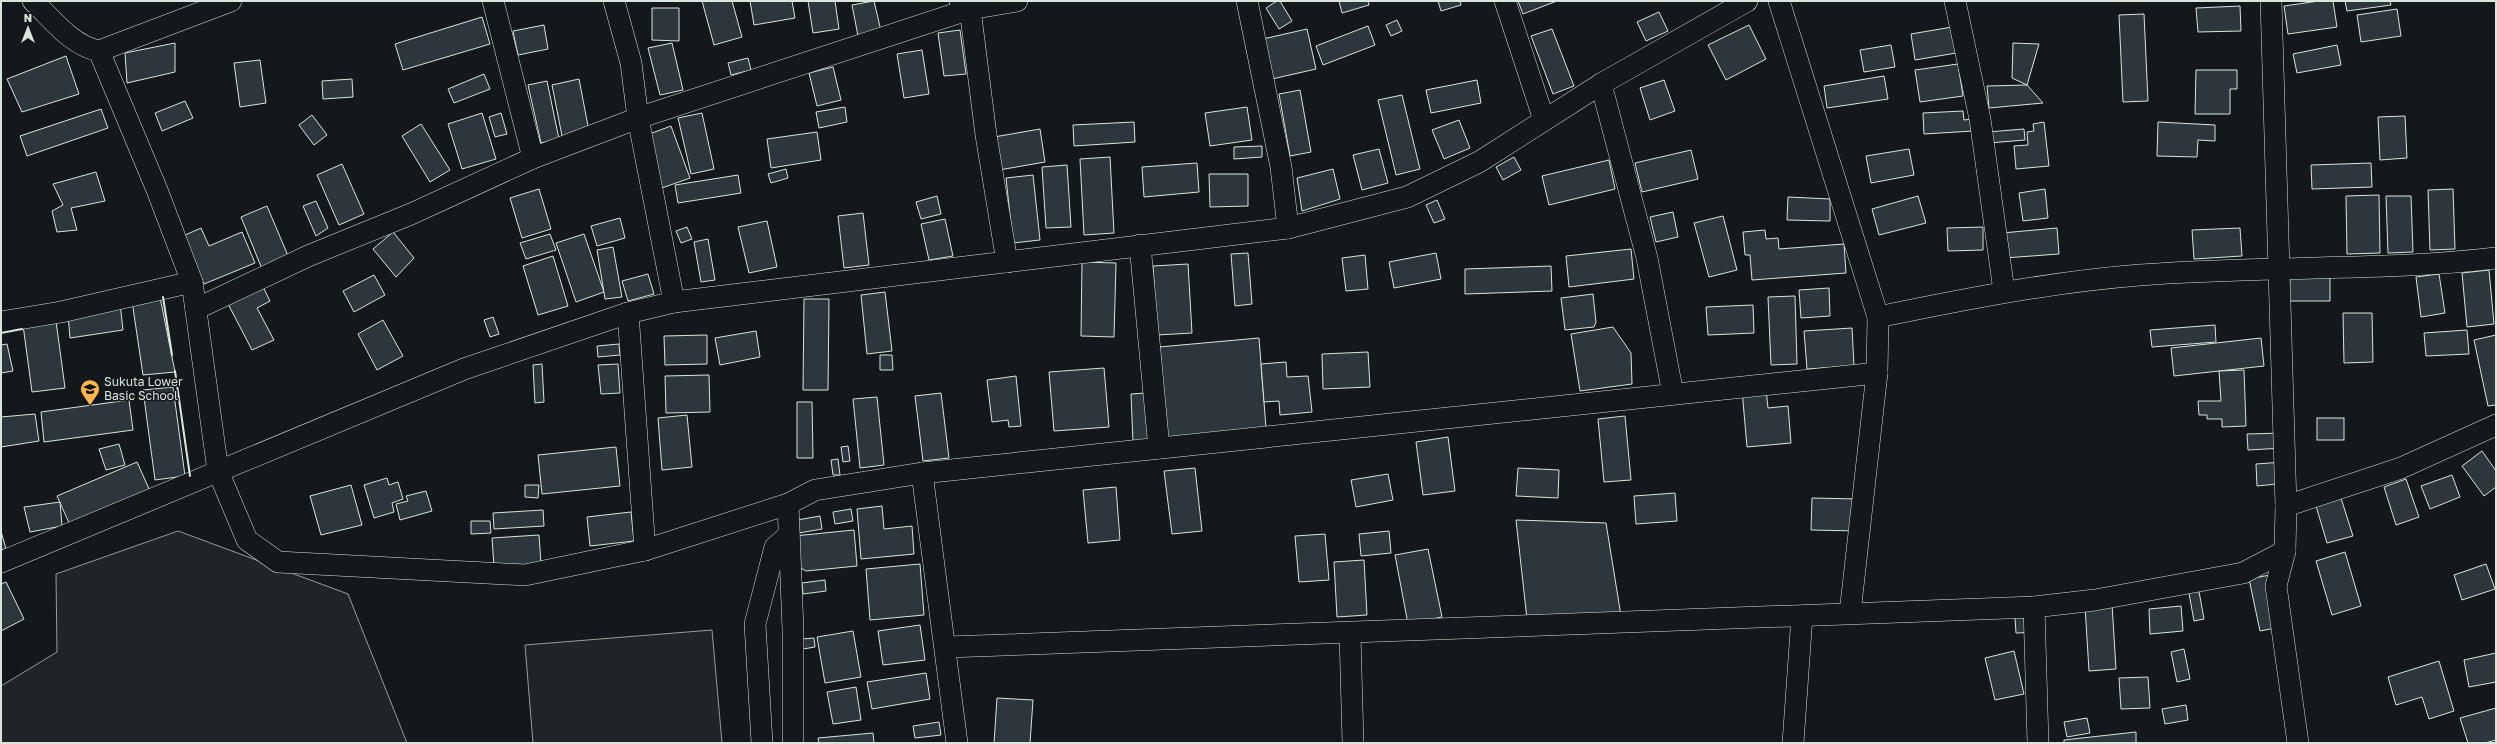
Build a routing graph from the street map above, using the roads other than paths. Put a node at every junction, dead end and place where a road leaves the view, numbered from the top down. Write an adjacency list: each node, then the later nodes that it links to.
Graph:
1 (34, 1): 13 (street)
2 (231, 1): 13 (street)
3 (493, 1): 17 (street)
4 (614, 1): 15 (street)
5 (1017, 1): 12 (street)
6 (1247, 1): 18 (street)
7 (1505, 1): 16 (street)
8 (1747, 1): 14 (street)
9 (1779, 1): 28 (street)
10 (1955, 1): 24 (street)
11 (2270, 1): 22 (street)
12 (965, 5): 15 (street); 21 (street)
13 (99, 51): 23 (street)
14 (1600, 84): 16 (street); 31 (street)
15 (638, 118): 17 (street); 25 (street)
16 (1544, 120): 18 (street)
17 (534, 158): 26 (street)
18 (1288, 228): 19 (street)
19 (1140, 246): 21 (street); 33 (street)
20 (2496, 258): 22 (street)
21 (1007, 262): 25 (street)
22 (2280, 270): 24 (street); 37 (street)
23 (192, 282): 26 (street); 29 (street)
24 (2004, 291): 28 (street)
25 (674, 302): 27 (street)
26 (196, 308): 34 (street)
27 (628, 313): 34 (street); 39 (street)
28 (1878, 317): 30 (street)
29 (1, 322)
30 (1877, 373): 31 (street); 43 (street)
31 (1673, 394): 33 (street)
32 (2496, 425): 37 (street)
33 (1159, 448): 35 (street)
34 (218, 471): 39 (street); 41 (street)
35 (922, 473): 36 (street); 46 (street)
36 (788, 504): 38 (street); 39 (street)
37 (2286, 506): 40 (street)
38 (789, 535): 47 (street); 48 (street)
39 (645, 550)
40 (2285, 551): 42 (street); 53 (street)
41 (1, 562)
42 (2034, 607): 43 (street); 52 (street)
43 (1850, 613): 44 (street)
44 (1802, 616): 45 (street); 51 (street)
45 (1350, 634): 46 (street); 50 (street)
46 (946, 647): 49 (street)
47 (793, 738)
48 (762, 743)
49 (957, 743)
50 (1353, 743)
51 (1793, 743)
52 (2038, 743)
53 (2298, 743)

